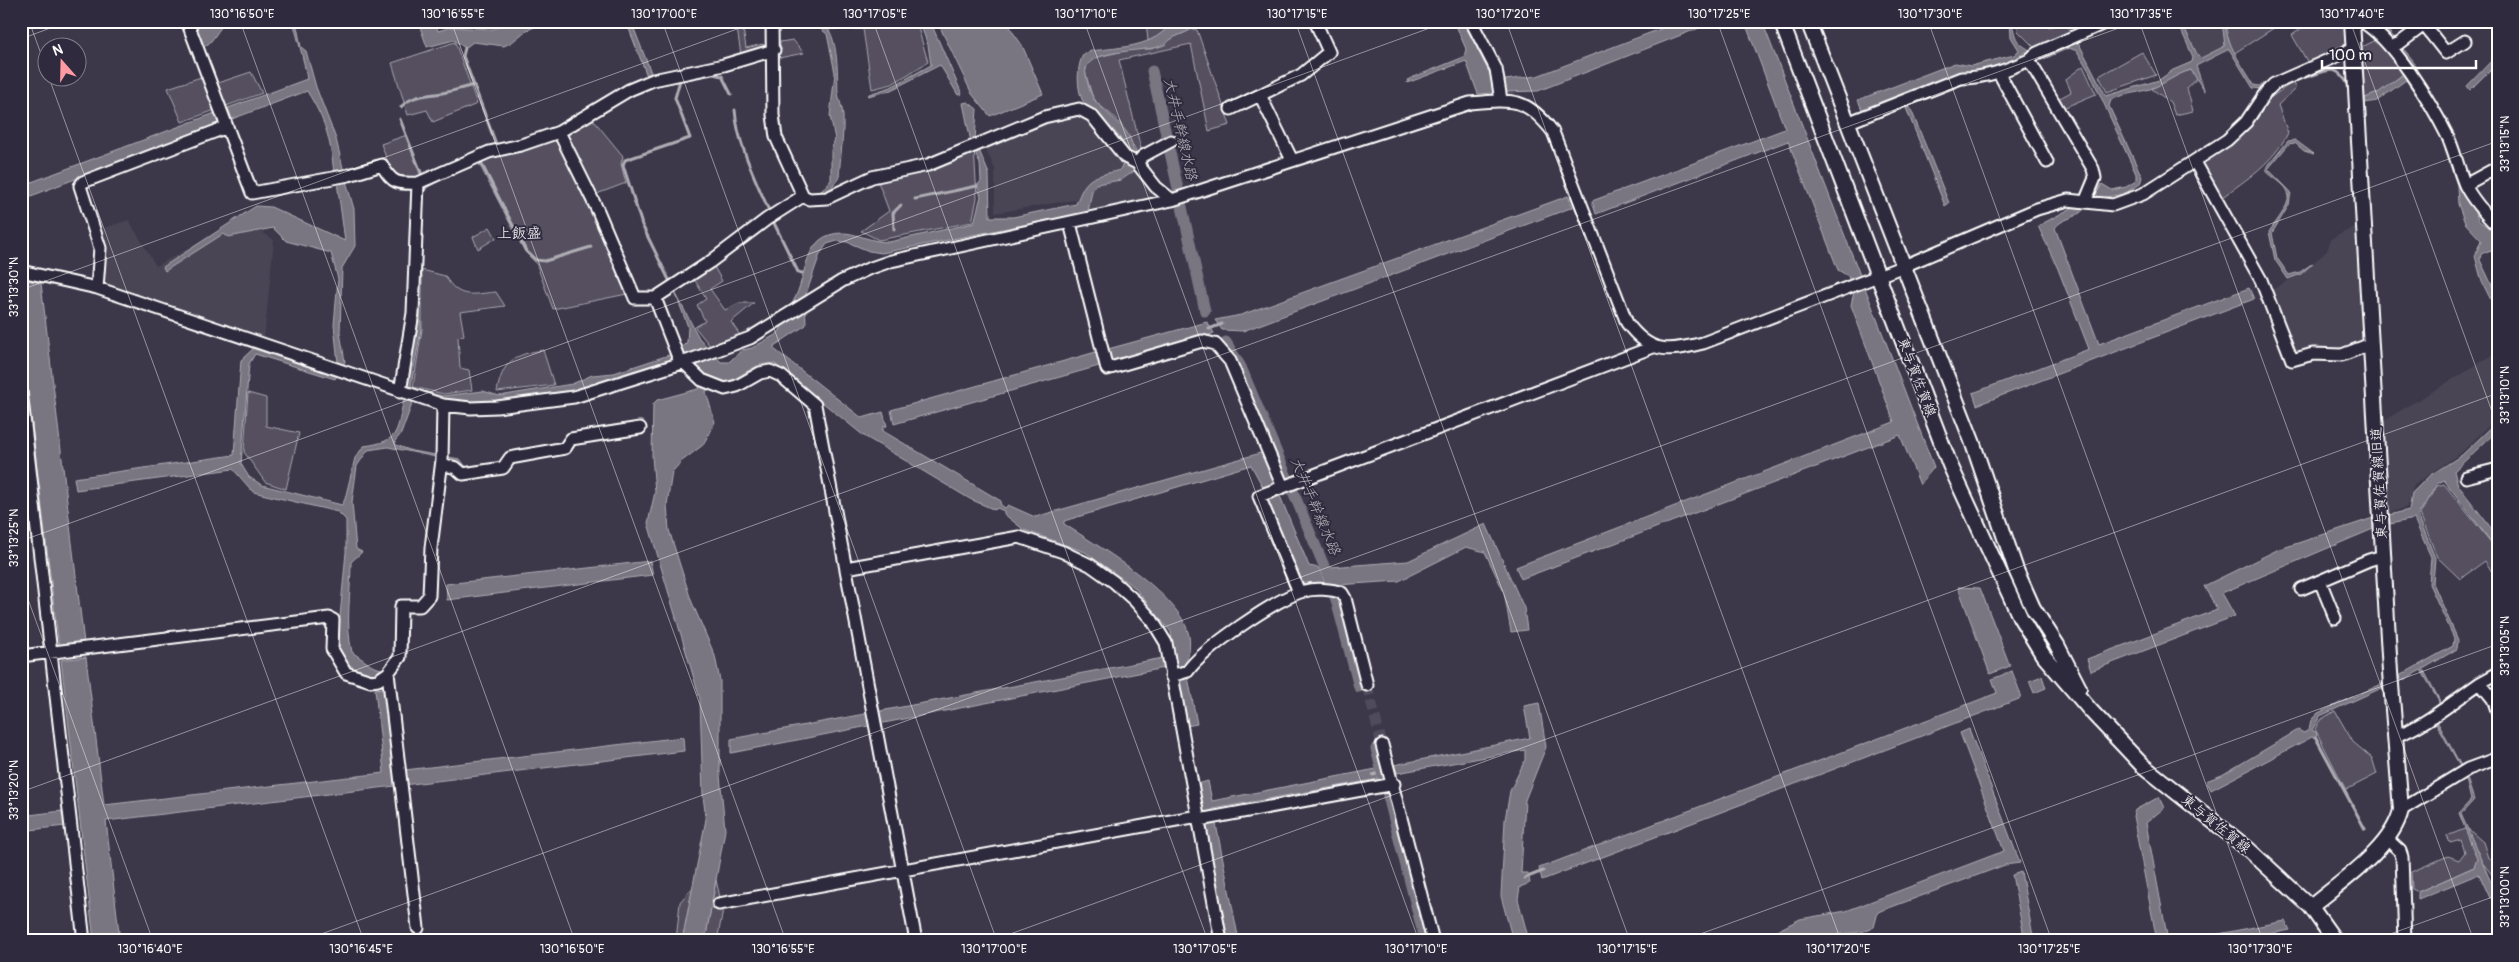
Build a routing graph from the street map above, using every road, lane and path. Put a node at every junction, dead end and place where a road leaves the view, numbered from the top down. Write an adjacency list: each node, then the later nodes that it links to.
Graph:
1 (187, 21): 22 (street)
2 (772, 21): 15 (street)
3 (1315, 21): 18 (street)
4 (1471, 21): 19 (street)
5 (1782, 21): 39 (main road, 東与賀佐賀線)
6 (1808, 21): 21 (main road, 東与賀佐賀線)
7 (2109, 21): 16 (street)
8 (2352, 21): 14 (main road, 東与賀佐賀線旧道)
9 (2361, 21): 11 (street)
10 (2427, 23): 12 (street); 13 (street)
11 (2376, 26): 13 (street)
12 (2465, 41)
13 (2394, 45): 31 (street)
14 (2353, 49): 27 (street); 42 (main road, 東与賀佐賀線旧道)
15 (774, 50): 23 (street); 32 (street)
16 (2032, 57): 17 (street); 34 (street)
17 (1999, 73): 21 (street); 26 (street)
18 (1260, 95): 20 (street); 25 (street)
19 (1500, 96): 25 (street); 43 (street)
20 (1231, 109)
21 (1847, 122): 37 (main road, 東与賀佐賀線)
22 (227, 127): 30 (street); 40 (street)
23 (559, 132): 30 (street); 41 (street)
24 (1168, 143): 28 (street)
25 (1292, 160): 33 (street)
26 (2047, 162)
27 (2195, 162): 34 (street); 42 (street)
28 (1138, 163): 32 (street); 33 (street)
29 (2498, 167): 31 (street)
30 (418, 183): 46 (street)
31 (2465, 185): 36 (street)
32 (803, 196): 41 (street)
33 (1172, 200): 35 (street)
34 (2085, 202): 37 (street)
35 (1070, 223): 44 (street); 52 (street)
36 (2498, 227)
37 (1904, 266): 39 (street); 66 (main road, 東与賀佐賀線)
38 (21, 271): 40 (street)
39 (1878, 276): 43 (street); 66 (main road, 東与賀佐賀線)
40 (97, 288): 46 (street)
41 (656, 298): 44 (street)
42 (2371, 344): 53 (main road, 東与賀佐賀線旧道)
43 (1653, 347): 52 (street)
44 (678, 357): 47 (street); 54 (street)
45 (21, 391): 59 (street)
46 (408, 394): 47 (street)
47 (443, 406): 49 (street)
48 (640, 428): 49 (street)
49 (442, 459): 61 (street)
50 (2498, 468): 51 (street)
51 (2466, 476)
52 (1283, 487): 57 (street)
53 (2383, 556): 55 (street); 68 (main road, 東与賀佐賀線旧道)
54 (846, 568): 63 (street); 75 (street)
55 (2320, 581): 56 (street); 58 (street)
56 (2301, 589)
57 (1299, 592): 63 (street); 65 (street)
58 (2335, 618)
59 (52, 652): 60 (street); 61 (street); 79 (street)
60 (21, 656)
61 (388, 673): 78 (street)
62 (2498, 673): 64 (street)
63 (1171, 676): 73 (street)
64 (2480, 684): 67 (street); 68 (street)
65 (1367, 685)
66 (2091, 711): 77 (main road, 東与賀佐賀線)
67 (2498, 713)
68 (2395, 735): 72 (main road, 東与賀佐賀線旧道)
69 (1382, 745): 71 (street)
70 (2498, 758): 72 (street)
71 (1389, 785): 73 (street); 82 (street)
72 (2400, 810): 74 (main road, 東与賀佐賀線旧道)
73 (1201, 818): 75 (street); 81 (street)
74 (2388, 839): 77 (main road, 東与賀佐賀線旧道); 84 (street)
75 (903, 871): 76 (street); 80 (street)
76 (719, 904)
77 (2311, 907): 83 (main road, 東与賀佐賀線)
78 (418, 928)
79 (84, 941)
80 (916, 941)
81 (1222, 941)
82 (1433, 941)
83 (2335, 941)
84 (2405, 941)

